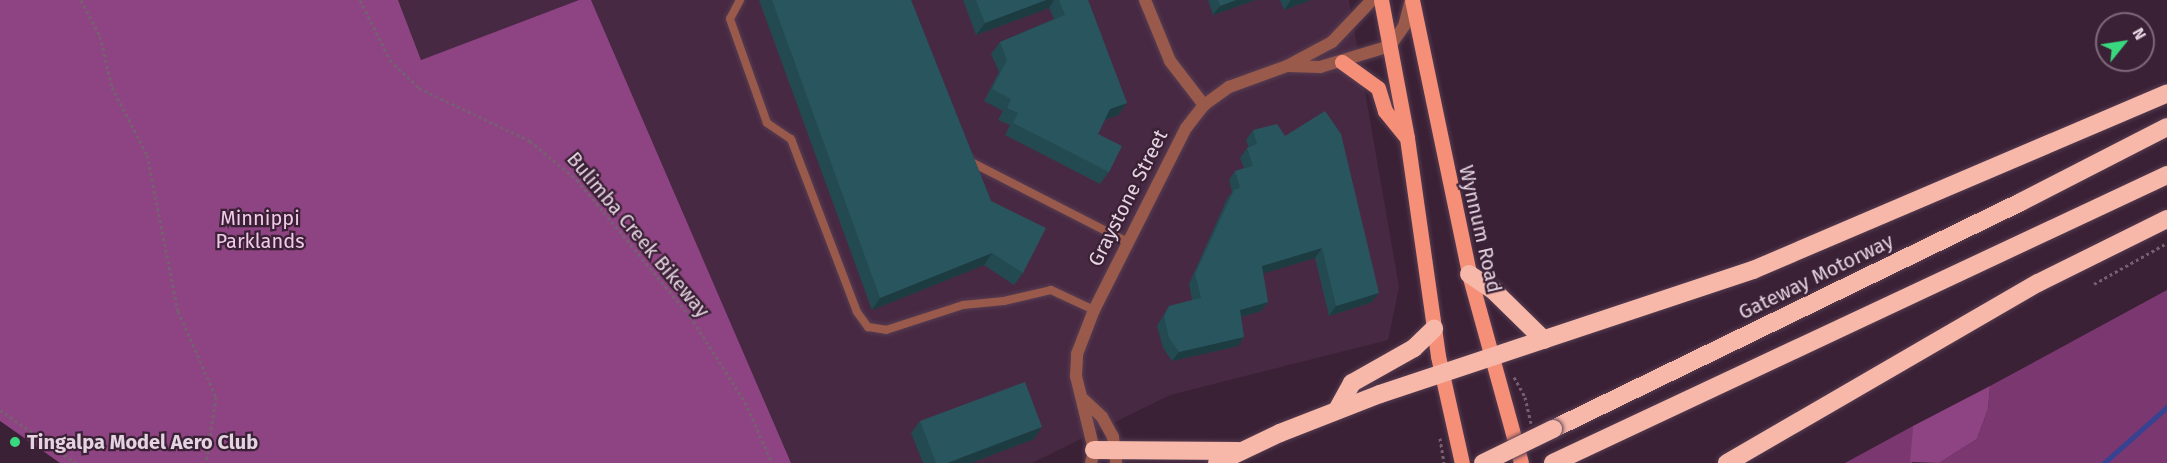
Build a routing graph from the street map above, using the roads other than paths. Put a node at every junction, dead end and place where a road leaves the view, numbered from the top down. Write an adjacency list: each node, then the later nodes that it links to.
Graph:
1 (740, 0): 18 (lane)
2 (1145, 0): 10 (street)
3 (1372, 0): 8 (street, Graystone Street)
4 (1381, 0): 6 (main road)
5 (1412, 0): 6 (street); 17 (main road, Wynnum Road)
6 (1390, 46): 7 (street, Graystone Street); 12 (main road)
7 (1342, 62): 8 (street, Graystone Street); 12 (main road)
8 (1287, 66): 10 (street, Graystone Street)
9 (2167, 93): 20 (highway)
10 (1204, 105): 16 (street, Graystone Street)
11 (2167, 127): 31 (highway, Gateway Motorway, bridge)
12 (1407, 138): 19 (main road)
13 (966, 151): 16 (lane)
14 (2167, 175): 28 (highway)
15 (2167, 219): 33 (highway)
16 (1127, 242): 18 (street, Graystone Street)
17 (1469, 274): 20 (highway); 21 (main road, Wynnum Road)
18 (1095, 310): 23 (street, Graystone Street)
19 (1434, 329): 22 (main road); 24 (highway)
20 (1544, 340): 21 (highway)
21 (1489, 357): 22 (highway); 32 (main road, Wynnum Road)
22 (1442, 374): 24 (highway); 30 (main road)
23 (1083, 400): 26 (street, Graystone Street); 27 (street)
24 (1337, 410): 25 (highway)
25 (1239, 451): 27 (highway); 29 (highway)
26 (1093, 456): 27 (highway)
27 (1116, 456)
28 (1557, 461)
29 (1217, 463)
30 (1462, 463)
31 (1483, 463)
32 (1521, 463)
33 (1727, 463)

